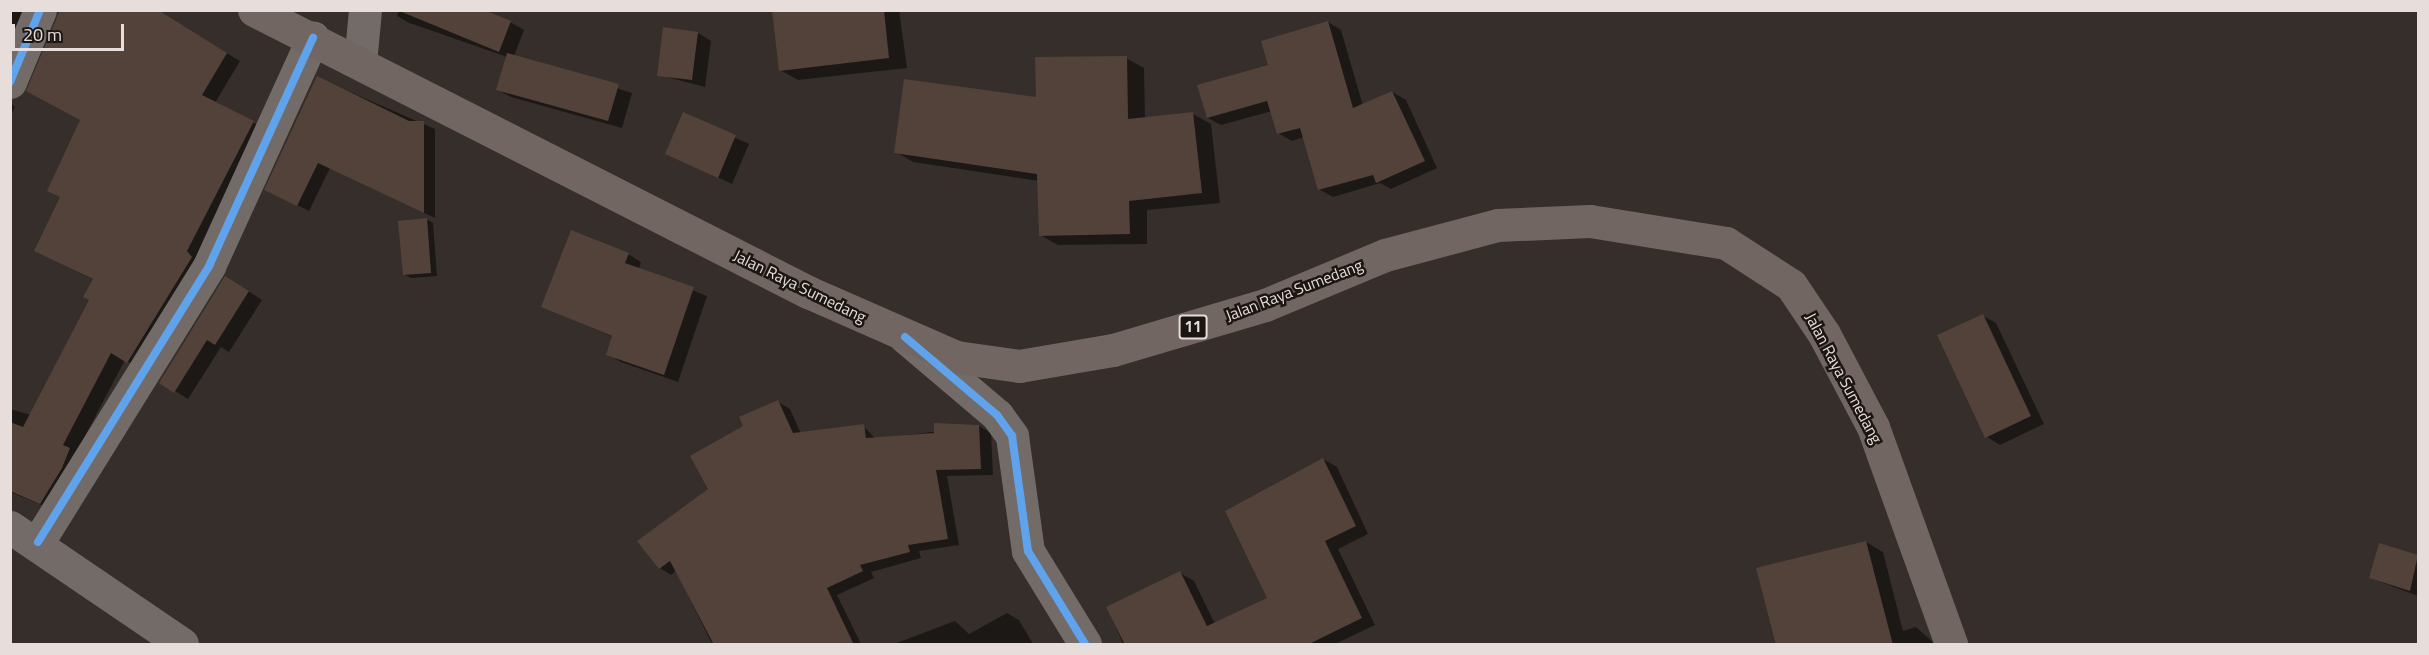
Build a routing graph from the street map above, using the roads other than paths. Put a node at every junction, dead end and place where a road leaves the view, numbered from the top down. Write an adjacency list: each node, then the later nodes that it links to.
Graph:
1 (40, 10): 6 (street)
2 (254, 10): 4 (highway, Jalan Raya Sumedang / 11)
3 (365, 10): 5 (street)
4 (313, 38): 5 (highway, Jalan Raya Sumedang / 11); 8 (street)
5 (360, 63): 7 (highway, Jalan Raya Sumedang / 11)
6 (10, 82)
7 (905, 337): 10 (street); 11 (highway, Jalan Raya Sumedang / 11)
8 (24, 534): 9 (street)
9 (182, 645)
10 (1085, 645)
11 (1951, 645)

